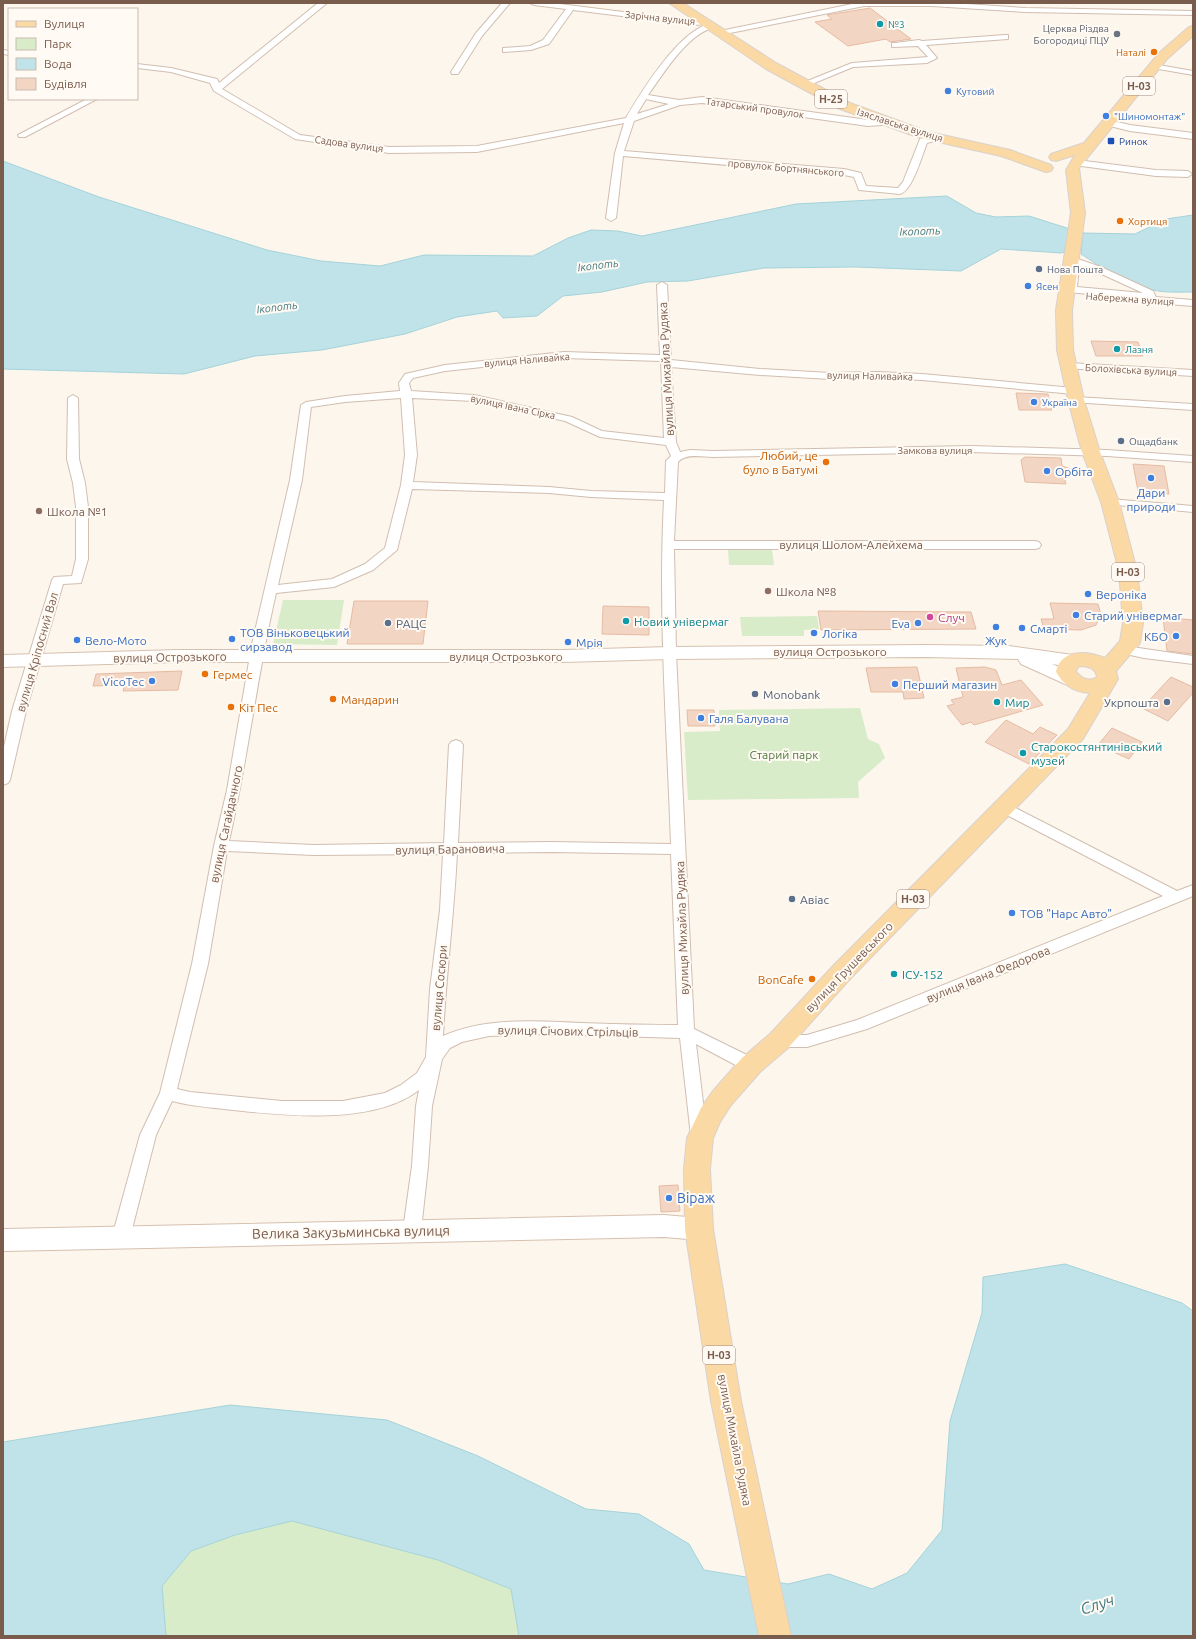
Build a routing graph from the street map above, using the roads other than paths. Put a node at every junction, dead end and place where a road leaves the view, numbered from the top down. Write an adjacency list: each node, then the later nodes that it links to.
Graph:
1 (324, 3): 25 (street)
2 (506, 3): 21 (street)
3 (534, 3): 8 (street, Зарічна вулиця)
4 (675, 3): 12 (main road, Ізяславська вулиця / Н-25)
5 (810, 3): 10 (street)
6 (1093, 3): 9 (street)
7 (967, 5): 9 (street); 10 (street)
8 (571, 8): 12 (street, Зарічна вулиця); 17 (street)
9 (1101, 11): 11 (street)
10 (823, 12): 12 (street)
11 (1193, 13)
12 (711, 27): 24 (main road, Ізяславська вулиця / Н-25); 26 (street)
13 (1193, 30): 19 (main road, Н-03)
14 (1005, 36): 15 (street)
15 (919, 42): 16 (street); 24 (street)
16 (895, 45)
17 (506, 50)
18 (138, 66): 20 (street)
19 (1156, 66): 23 (street); 31 (main road, Н-03)
20 (148, 67): 22 (street); 25 (street, Садова вулиця)
21 (455, 72)
22 (138, 73)
23 (1193, 73)
24 (804, 84): 30 (main road, Ізяславська вулиця / Н-25)
25 (217, 88): 29 (street, Садова вулиця)
26 (642, 96): 28 (street); 29 (street)
27 (91, 100): 32 (street)
28 (679, 103): 29 (street, Татарський провулок); 30 (street, Татарський провулок)
29 (628, 120): 36 (street)
30 (884, 120): 34 (main road, Ізяславська вулиця / Н-25)
31 (1108, 123): 33 (street); 35 (main road, Н-03)
32 (22, 135)
33 (1193, 136)
34 (935, 138): 36 (street, провулок Бортнянського); 37 (main road, Ізяславська вулиця / Н-25)
35 (1089, 146): 37 (main road); 38 (main road, Н-03)
36 (619, 153): 41 (street)
37 (1052, 164): 38 (main road); 40 (main road)
38 (1075, 166): 39 (street); 40 (main road, вулиця Грушевського / Н-03)
39 (1188, 174)
40 (1077, 197): 43 (main road, вулиця Грушевського / Н-03)
41 (611, 218)
42 (662, 285): 46 (street, вулиця Михайла Рудяка)
43 (1066, 294): 45 (street, Набережна вулиця); 47 (main road, вулиця Грушевського / Н-03)
44 (1151, 297): 44 (street)
45 (1193, 303)
46 (666, 361): 49 (street, вулиця Наливайка); 50 (street, вулиця Наливайка); 54 (street, вулиця Михайла Рудяка)
47 (1069, 366): 48 (street, Болохівська вулиця); 50 (main road, вулиця Грушевського / Н-03)
48 (1193, 373)
49 (405, 394): 52 (street, вулиця Івана Сірка); 54 (street, вулиця Івана Сірка); 58 (street)
50 (1075, 396): 53 (street, вулиця Наливайка); 55 (main road, вулиця Грушевського / Н-03)
51 (74, 398): 68 (street, вулиця Кріпосний Вал)
52 (306, 405): 64 (street, вулиця Сагайдачного)
53 (1193, 407)
54 (670, 442): 56 (street, вулиця Михайла Рудяка)
55 (1091, 452): 56 (street, Замкова вулиця); 57 (street, Замкова вулиця); 60 (main road, вулиця Грушевського / Н-03)
56 (677, 456): 59 (street, вулиця Михайла Рудяка)
57 (1193, 459)
58 (407, 485): 59 (street); 64 (street)
59 (669, 497): 62 (street, вулиця Михайла Рудяка)
60 (1110, 502): 61 (street); 65 (main road, вулиця Грушевського / Н-03)
61 (1193, 509)
62 (668, 545): 63 (street, вулиця Шолом-Алейхема); 66 (street, вулиця Михайла Рудяка)
63 (1035, 545)
64 (271, 590): 67 (street, вулиця Сагайдачного)
65 (1125, 650): 69 (street); 71 (main road); 72 (main road, вулиця Грушевського / Н-03)
66 (670, 653): 67 (main road, вулиця Острозького); 71 (main road, вулиця Острозького); 78 (street, вулиця Михайла Рудяка)
67 (256, 655): 68 (main road, вулиця Острозького); 77 (street, вулиця Сагайдачного)
68 (34, 660): 70 (main road, вулиця Острозького); 75 (street, вулиця Кріпосний Вал)
69 (1193, 660)
70 (3, 661)
71 (1075, 667): 72 (main road, Н-03); 73 (main road)
72 (1107, 674): 73 (main road, вулиця Грушевського / Н-03)
73 (1076, 734): 76 (main road, вулиця Грушевського / Н-03)
74 (456, 745): 79 (street, вулиця Сосюри)
75 (3, 780)
76 (1004, 807): 81 (street); 83 (main road, вулиця Грушевського / Н-03)
77 (221, 846): 79 (street, вулиця Барановича); 86 (street, вулиця Сагайдачного)
78 (679, 848): 79 (street, вулиця Барановича); 82 (street, вулиця Михайла Рудяка)
79 (450, 849): 84 (street, вулиця Сосюри)
80 (1193, 890): 81 (street, вулиця Івана Федорова)
81 (1177, 897): 83 (street, вулиця Івана Федорова)
82 (686, 1032): 84 (street, вулиця Січових Стрільців); 85 (street); 87 (street, вулиця Михайла Рудяка)
83 (779, 1042): 85 (main road, вулиця Грушевського / Н-03)
84 (434, 1057): 86 (street, вулиця Січових Стрільців); 89 (street, вулиця Сосюри)
85 (751, 1065): 87 (main road, вулиця Грушевського / Н-03)
86 (168, 1093): 90 (street, вулиця Сагайдачного)
87 (700, 1138): 88 (main road, вулиця Михайла Рудяка / Н-03)
88 (699, 1228): 89 (main road, Велика Закузьминська вулиця); 92 (main road, вулиця Михайла Рудяка / Н-03)
89 (412, 1230): 90 (main road, Велика Закузьминська вулиця)
90 (121, 1236): 91 (main road, Велика Закузьминська вулиця)
91 (3, 1240)
92 (775, 1636)

